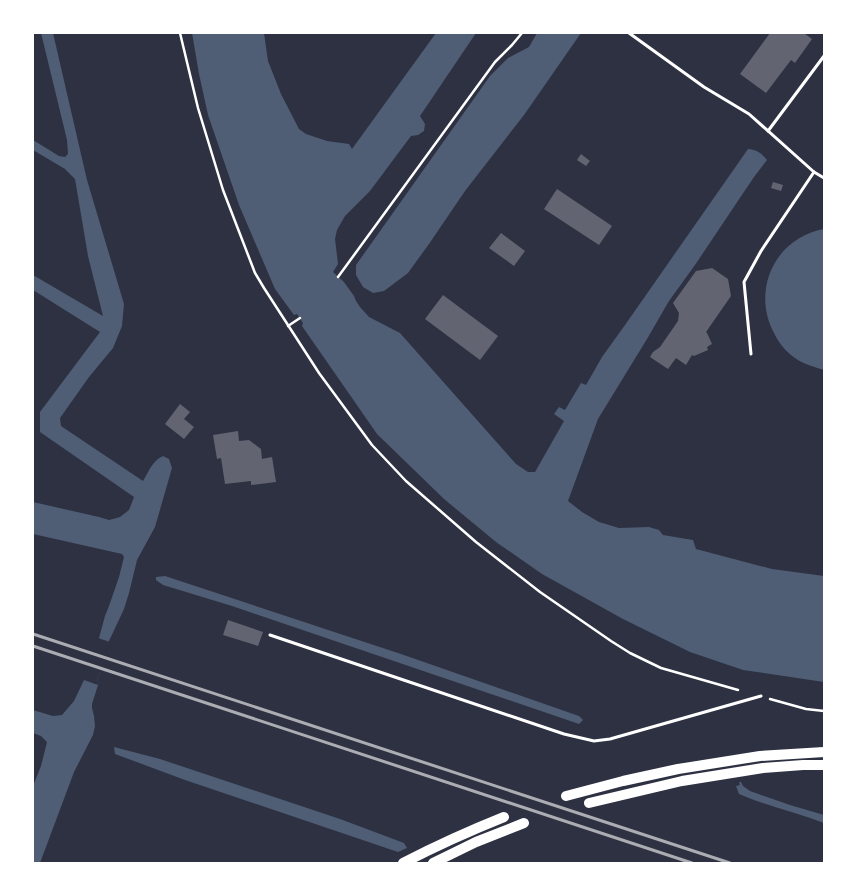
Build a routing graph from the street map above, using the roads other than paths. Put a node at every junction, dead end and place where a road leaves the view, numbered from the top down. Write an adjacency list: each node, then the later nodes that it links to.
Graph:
1 (629, 33): 3 (lane)
2 (824, 56): 3 (lane)
3 (768, 131): 4 (lane)
4 (814, 172): 5 (lane); 6 (lane)
5 (824, 178)
6 (751, 354)
7 (270, 635): 8 (lane)
8 (761, 696)
9 (824, 752): 11 (main road)
10 (824, 765): 12 (main road)
11 (566, 796)
12 (589, 803)
13 (504, 817): 15 (main road)
14 (524, 823): 16 (main road)
15 (403, 863)
16 (433, 863)

